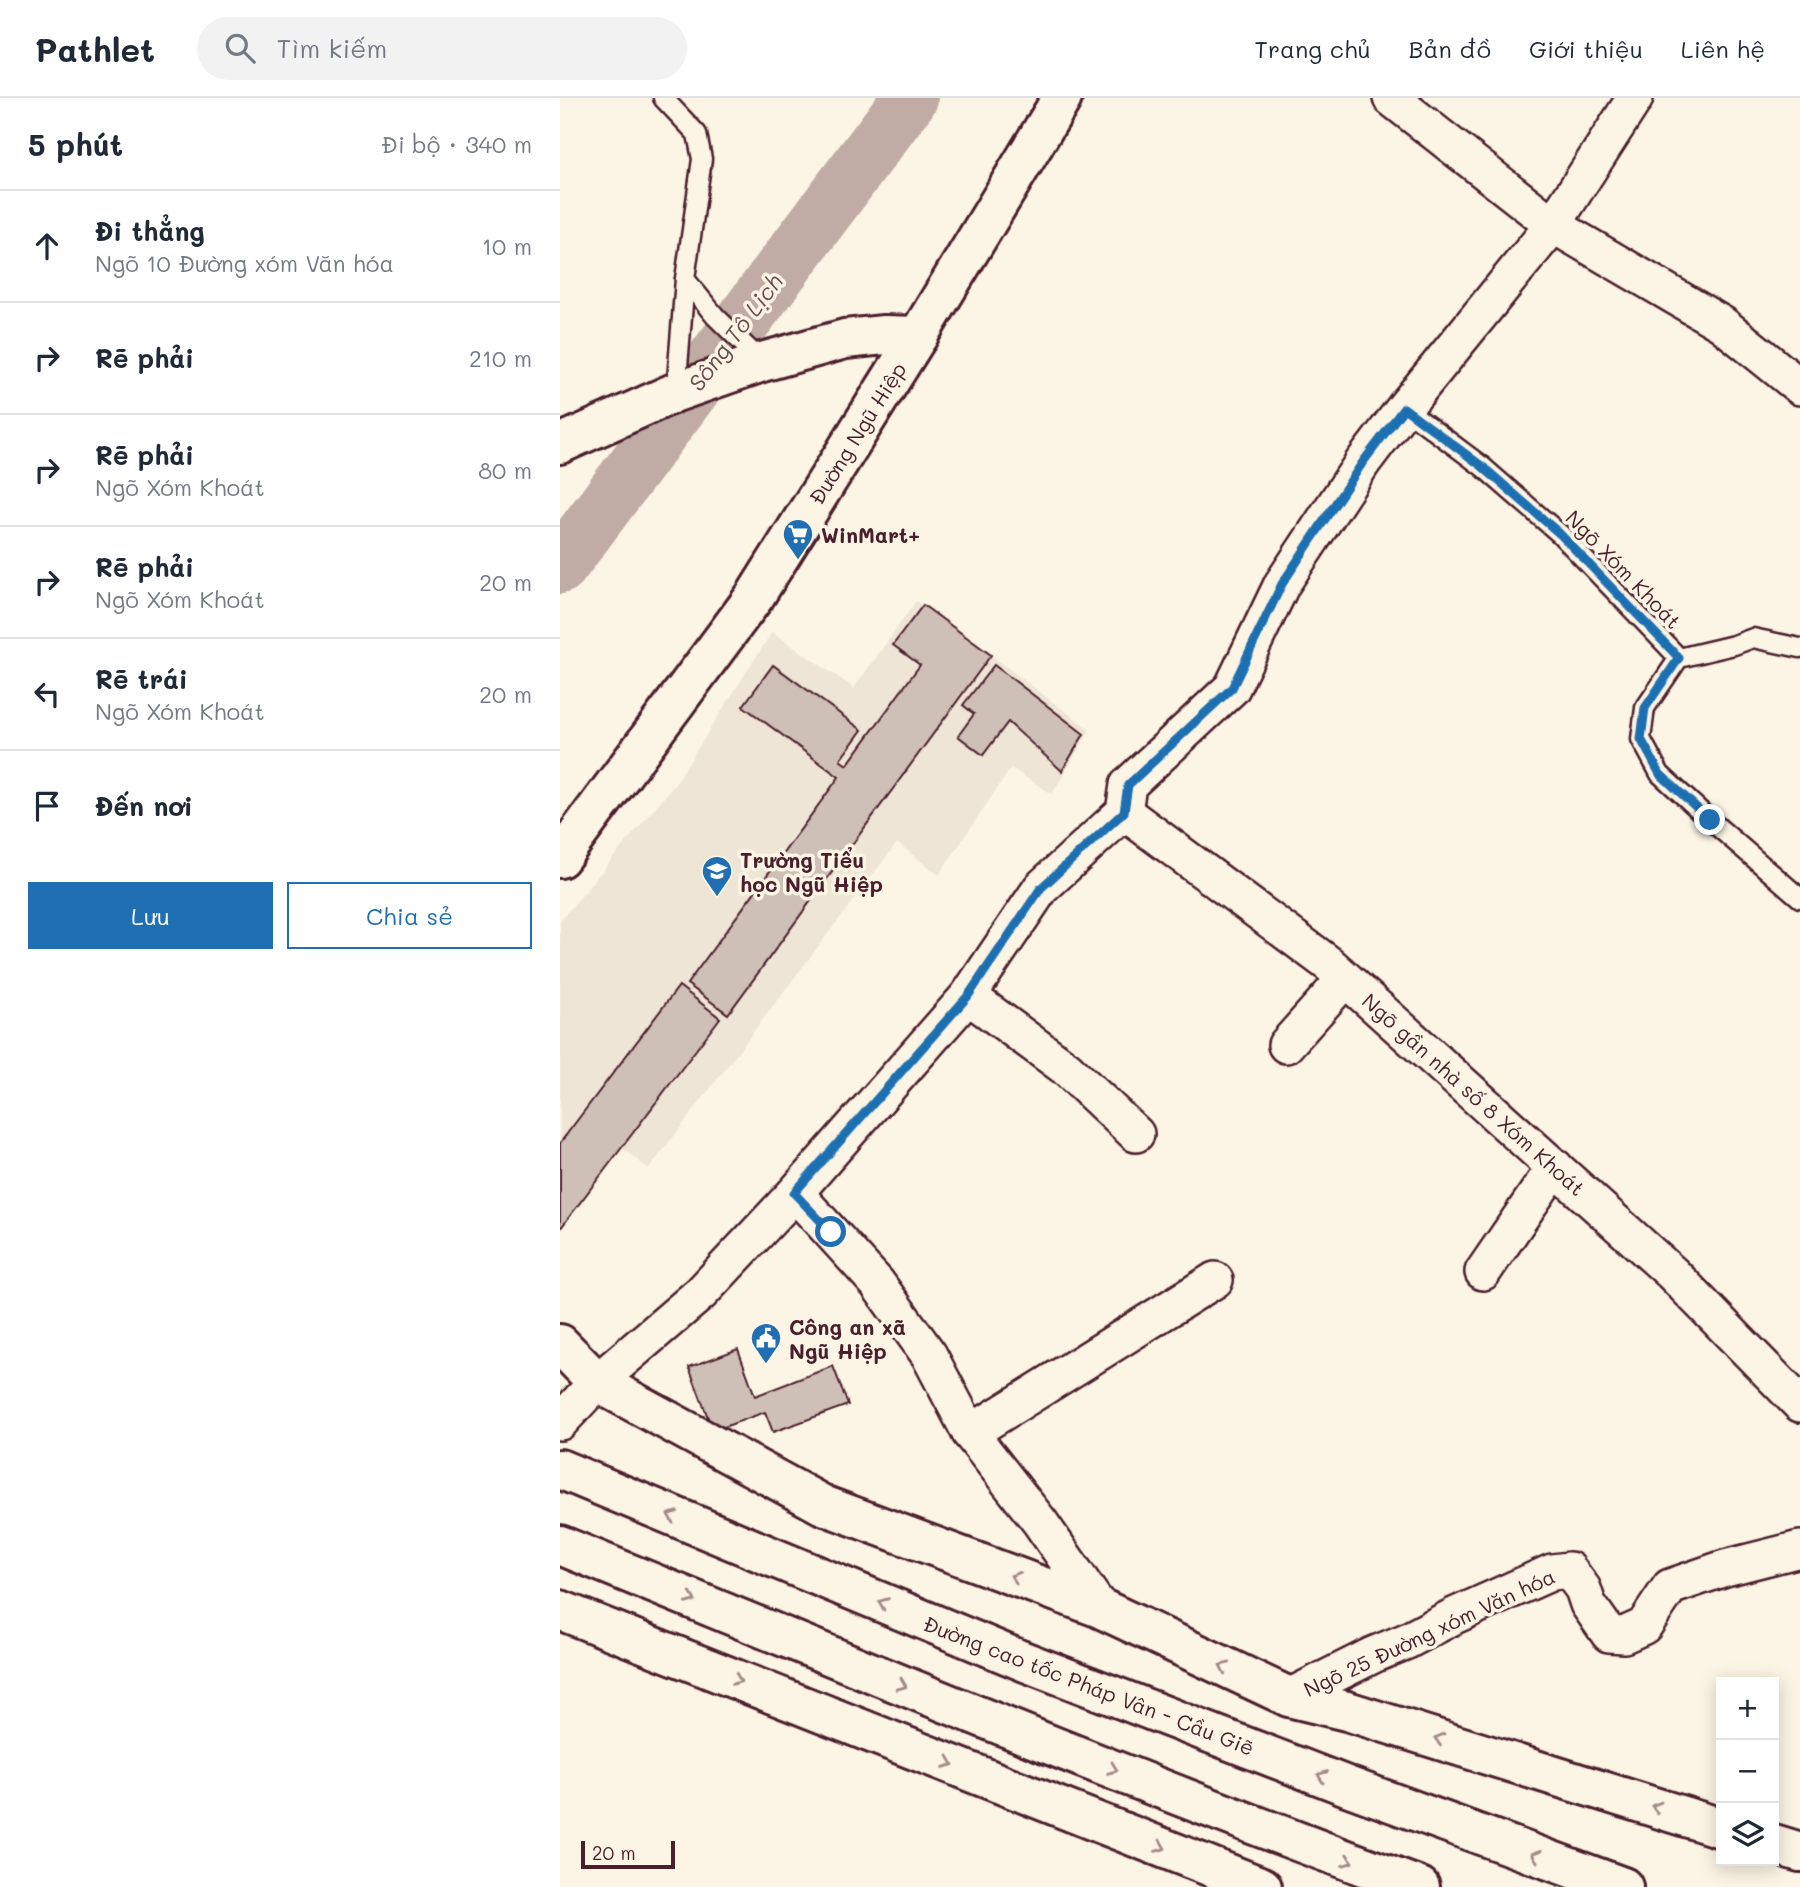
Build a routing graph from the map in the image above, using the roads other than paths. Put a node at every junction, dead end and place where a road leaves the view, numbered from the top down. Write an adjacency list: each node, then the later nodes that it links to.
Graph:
1 (663, 98): 6 (lane)
2 (1062, 98): 7 (main road, Đường Ngũ Hiệp)
3 (1391, 98): 5 (street)
4 (1634, 98): 5 (street)
5 (1553, 225): 9 (street); 11 (street)
6 (685, 279): 8 (lane); 10 (lane)
7 (918, 336): 8 (main road); 16 (main road, Đường Ngũ Hiệp)
8 (773, 358): 10 (main road)
9 (1800, 387)
10 (676, 392): 12 (main road)
11 (1404, 408): 14 (lane, Ngõ Xóm Khoát); 15 (street)
12 (560, 444)
13 (1800, 648): 14 (lane, Ngõ Xóm Khoát)
14 (1679, 658): 17 (lane, Ngõ Xóm Khoát)
15 (1124, 812): 18 (street, Ngõ gần nhà số 8 Xóm Khoát); 19 (street)
16 (560, 858)
17 (1800, 898)
18 (1345, 979): 20 (street); 22 (street, Ngõ gần nhà số 8 Xóm Khoát)
19 (968, 996): 21 (street); 23 (street)
20 (1286, 1045)
21 (1136, 1134)
22 (1555, 1167): 24 (street); 28 (street, Ngõ gần nhà số 8 Xóm Khoát)
23 (794, 1193): 27 (street); 30 (street)
24 (1483, 1272)
25 (1214, 1280): 30 (street)
26 (560, 1344): 27 (main road)
27 (597, 1382): 29 (street); 34 (main road, one-way to 27)
28 (1800, 1404)
29 (560, 1422)
30 (970, 1433): 34 (street)
31 (560, 1469): 42 (main road, Đường cao tốc Pháp Vân - Cầu Giẽ, one-way to 31)
32 (560, 1545): 41 (main road, one-way to 41)
33 (1800, 1549): 36 (street, Ngõ 25 Đường xóm Văn hóa)
34 (1100, 1608): 36 (main road, one-way to 34)
35 (560, 1610): 40 (main road, one-way to 40)
36 (1289, 1697): 37 (main road, one-way to 36)
37 (1716, 1826)
38 (1779, 1846): 39 (main road)
39 (1800, 1852)
40 (1262, 1887)
41 (1420, 1887)
42 (1623, 1887)

